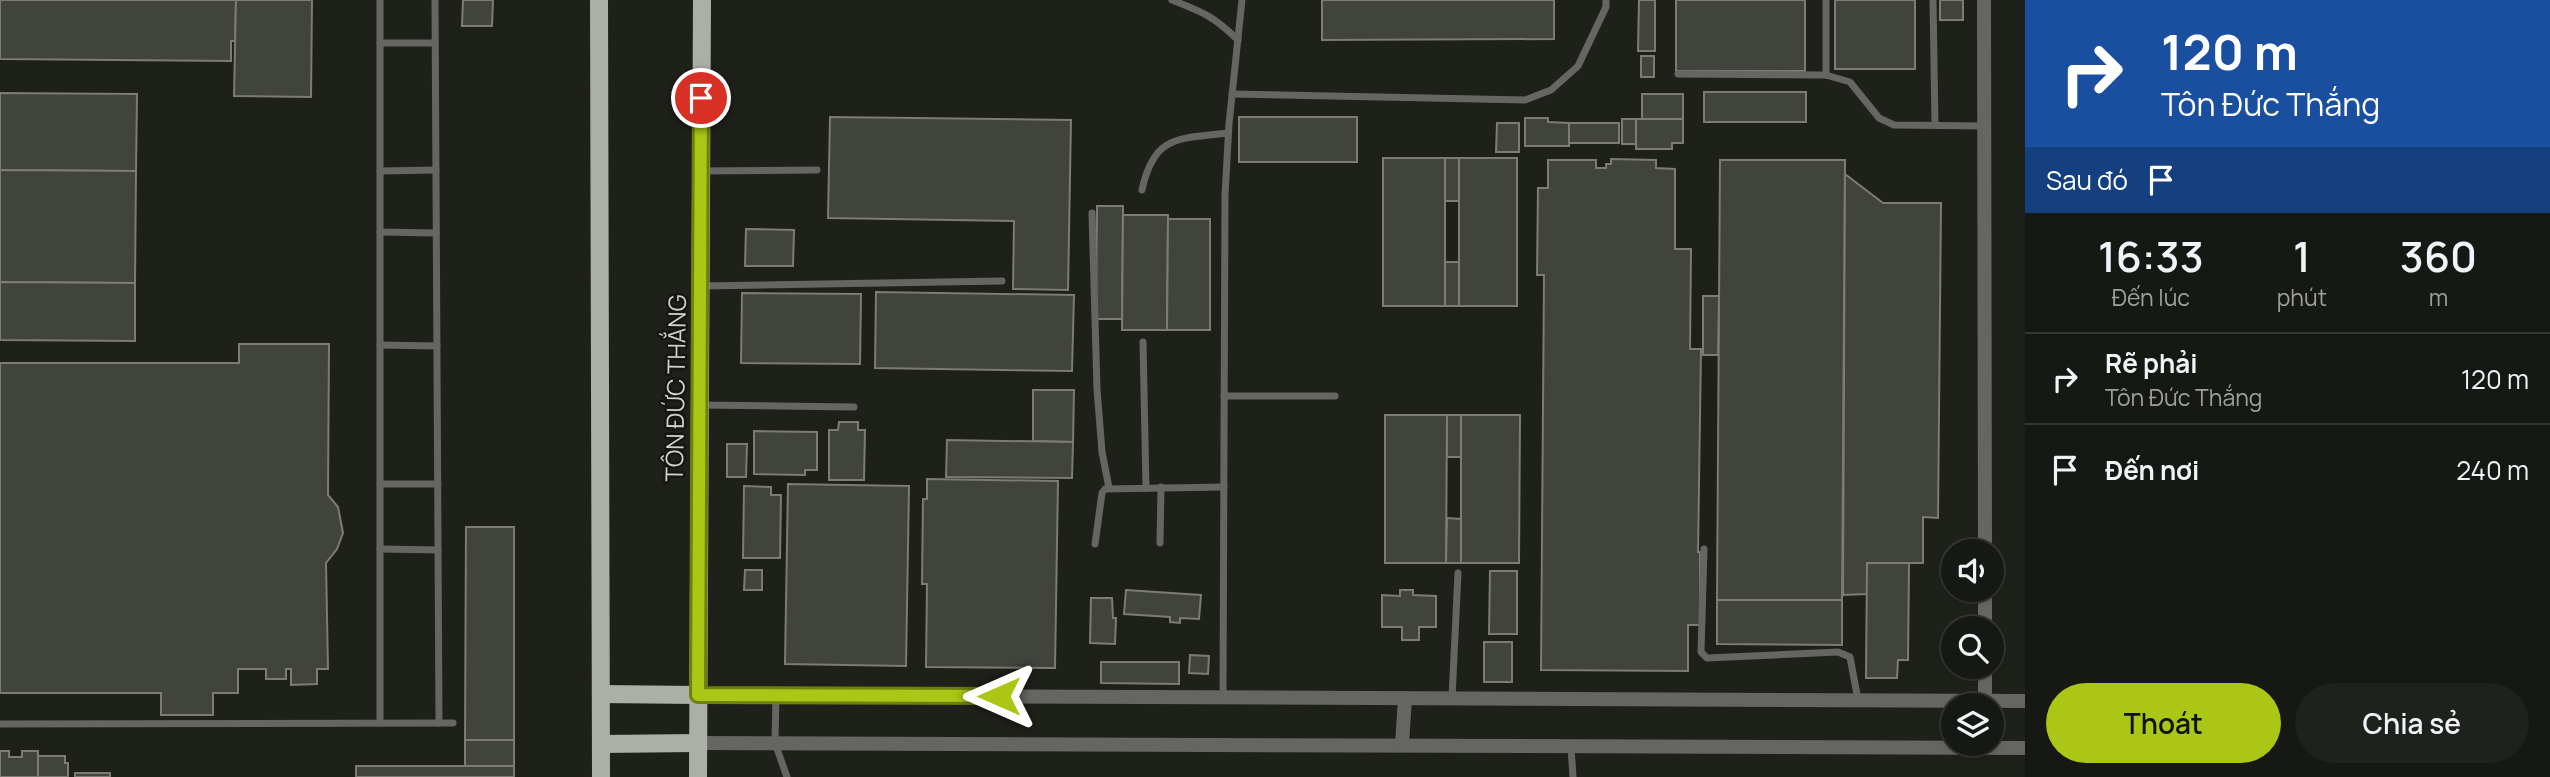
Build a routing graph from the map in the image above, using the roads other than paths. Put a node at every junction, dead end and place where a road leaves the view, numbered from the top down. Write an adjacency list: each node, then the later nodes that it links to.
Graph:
1 (380, 0): 12 (lane)
2 (435, 0): 13 (lane)
3 (599, 0): 50 (main road)
4 (702, 0): 23 (main road, TÔN ĐỨC THẮNG)
5 (1172, 0): 11 (lane)
6 (1242, 0): 11 (lane)
7 (1606, 0): 16 (lane)
8 (1826, 0): 15 (lane)
9 (1933, 0): 17 (lane)
10 (1984, 0): 18 (street)
11 (1238, 40): 16 (lane)
12 (380, 43): 13 (lane); 22 (lane)
13 (435, 43): 20 (lane)
14 (1678, 74): 15 (lane)
15 (1826, 75): 17 (lane)
16 (1232, 94): 19 (lane)
17 (1935, 125): 18 (lane)
18 (1984, 126): 43 (street)
19 (1228, 133): 24 (lane); 33 (lane)
20 (436, 170): 22 (lane); 27 (lane)
21 (817, 170): 23 (lane)
22 (380, 171): 26 (lane)
23 (701, 172): 29 (main road, TÔN ĐỨC THẮNG)
24 (1142, 190)
25 (1092, 213): 41 (lane)
26 (380, 232): 27 (lane); 31 (lane)
27 (436, 233): 32 (lane)
28 (1002, 281): 29 (lane)
29 (700, 286): 35 (main road, TÔN ĐỨC THẮNG)
30 (1143, 342): 42 (lane)
31 (380, 345): 32 (lane); 37 (lane)
32 (437, 346): 38 (lane)
33 (1224, 396): 34 (lane); 40 (lane)
34 (1335, 396)
35 (698, 405): 36 (lane); 51 (main road, TÔN ĐỨC THẮNG)
36 (854, 407)
37 (380, 484): 38 (lane); 46 (lane)
38 (438, 484): 48 (lane)
39 (1161, 487): 40 (lane); 42 (lane); 44 (lane)
40 (1223, 487): 53 (lane)
41 (1109, 488): 42 (lane); 45 (lane)
42 (1146, 488)
43 (1985, 539)
44 (1160, 543)
45 (1095, 544)
46 (380, 549): 48 (lane); 60 (lane)
47 (1704, 549): 56 (lane)
48 (438, 550): 61 (lane)
49 (1458, 573): 55 (lane)
50 (601, 694): 51 (main road); 66 (main road)
51 (698, 695): 52 (street); 64 (main road, TÔN ĐỨC THẮNG)
52 (776, 695): 53 (street); 65 (lane)
53 (1223, 697): 54 (street)
54 (1405, 698): 55 (street); 67 (street)
55 (1452, 698): 56 (street)
56 (1858, 700): 58 (street)
57 (2025, 701): 59 (street)
58 (1941, 702)
59 (2004, 702)
60 (380, 723): 61 (lane); 63 (lane)
61 (439, 723): 62 (lane)
62 (453, 723)
63 (0, 724)
64 (698, 743): 65 (street); 66 (main road); 73 (main road, TÔN ĐỨC THẮNG)
65 (775, 743): 67 (street); 74 (lane)
66 (601, 744): 72 (main road)
67 (1402, 745): 68 (street)
68 (1571, 746): 69 (street); 75 (lane)
69 (1941, 746)
70 (2004, 747): 71 (street)
71 (2025, 748)
72 (601, 777)
73 (698, 777)
74 (787, 777)
75 (1573, 777)

